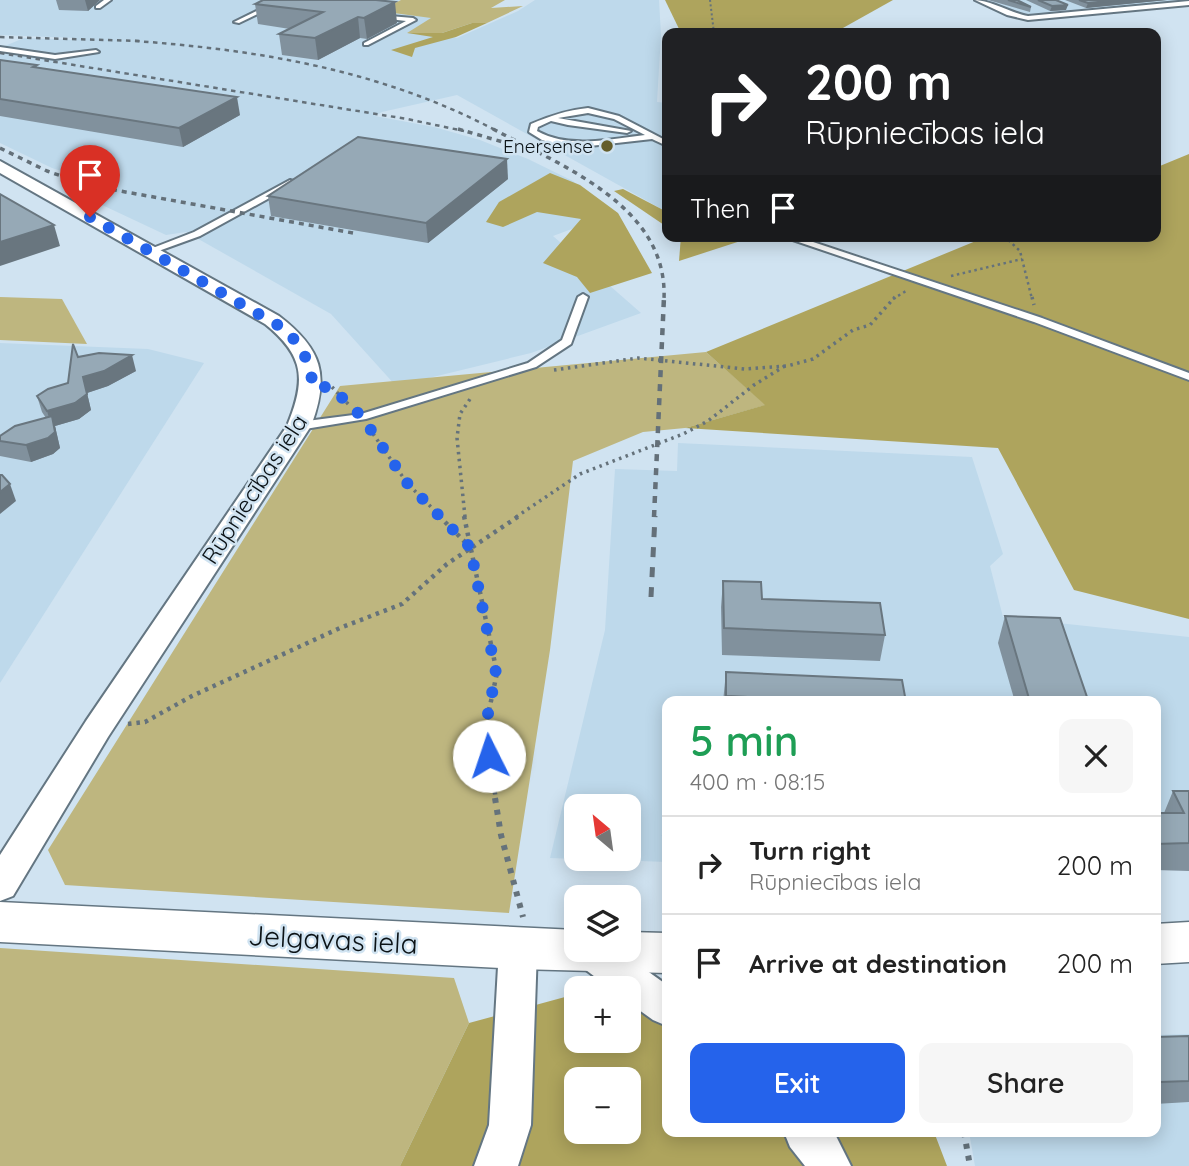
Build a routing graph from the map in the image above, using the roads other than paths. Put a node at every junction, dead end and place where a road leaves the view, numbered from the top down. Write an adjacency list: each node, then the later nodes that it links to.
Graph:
1 (108, 0): 10 (lane)
2 (271, 0): 16 (lane)
3 (978, 0): 15 (lane)
4 (1136, 0): 9 (lane)
5 (1174, 0): 6 (lane)
6 (1186, 3): 9 (lane)
7 (1064, 4): 13 (lane)
8 (1104, 5): 12 (lane)
9 (1150, 5): 12 (lane)
10 (98, 8)
11 (1036, 9): 15 (lane)
12 (1116, 9): 13 (lane)
13 (1086, 13): 15 (lane)
14 (372, 15): 17 (lane)
15 (1049, 17)
16 (237, 22)
17 (366, 44)
18 (0, 49): 19 (lane)
19 (96, 52)
20 (550, 118): 21 (lane); 21 (lane); 22 (lane)
21 (643, 132): 22 (lane)
22 (652, 136): 23 (lane)
23 (662, 141)
24 (0, 166): 27 (street, Rūpniecības iela)
25 (295, 180): 27 (lane)
26 (803, 242): 29 (lane)
27 (150, 251): 30 (street, Rūpniecības iela)
28 (583, 298): 30 (lane)
29 (1189, 377)
30 (299, 426): 31 (street, Rūpniecības iela)
31 (0, 886)
32 (0, 922): 35 (street, Jelgavas iela)
33 (1189, 942): 34 (street)
34 (1161, 944)
35 (518, 949): 36 (street, Jelgavas iela); 42 (street)
36 (564, 951)
37 (641, 953): 38 (street, Jelgavas iela)
38 (662, 953)
39 (605, 962): 40 (street)
40 (662, 1004)
41 (809, 1137): 43 (street)
42 (496, 1166)
43 (829, 1166)

